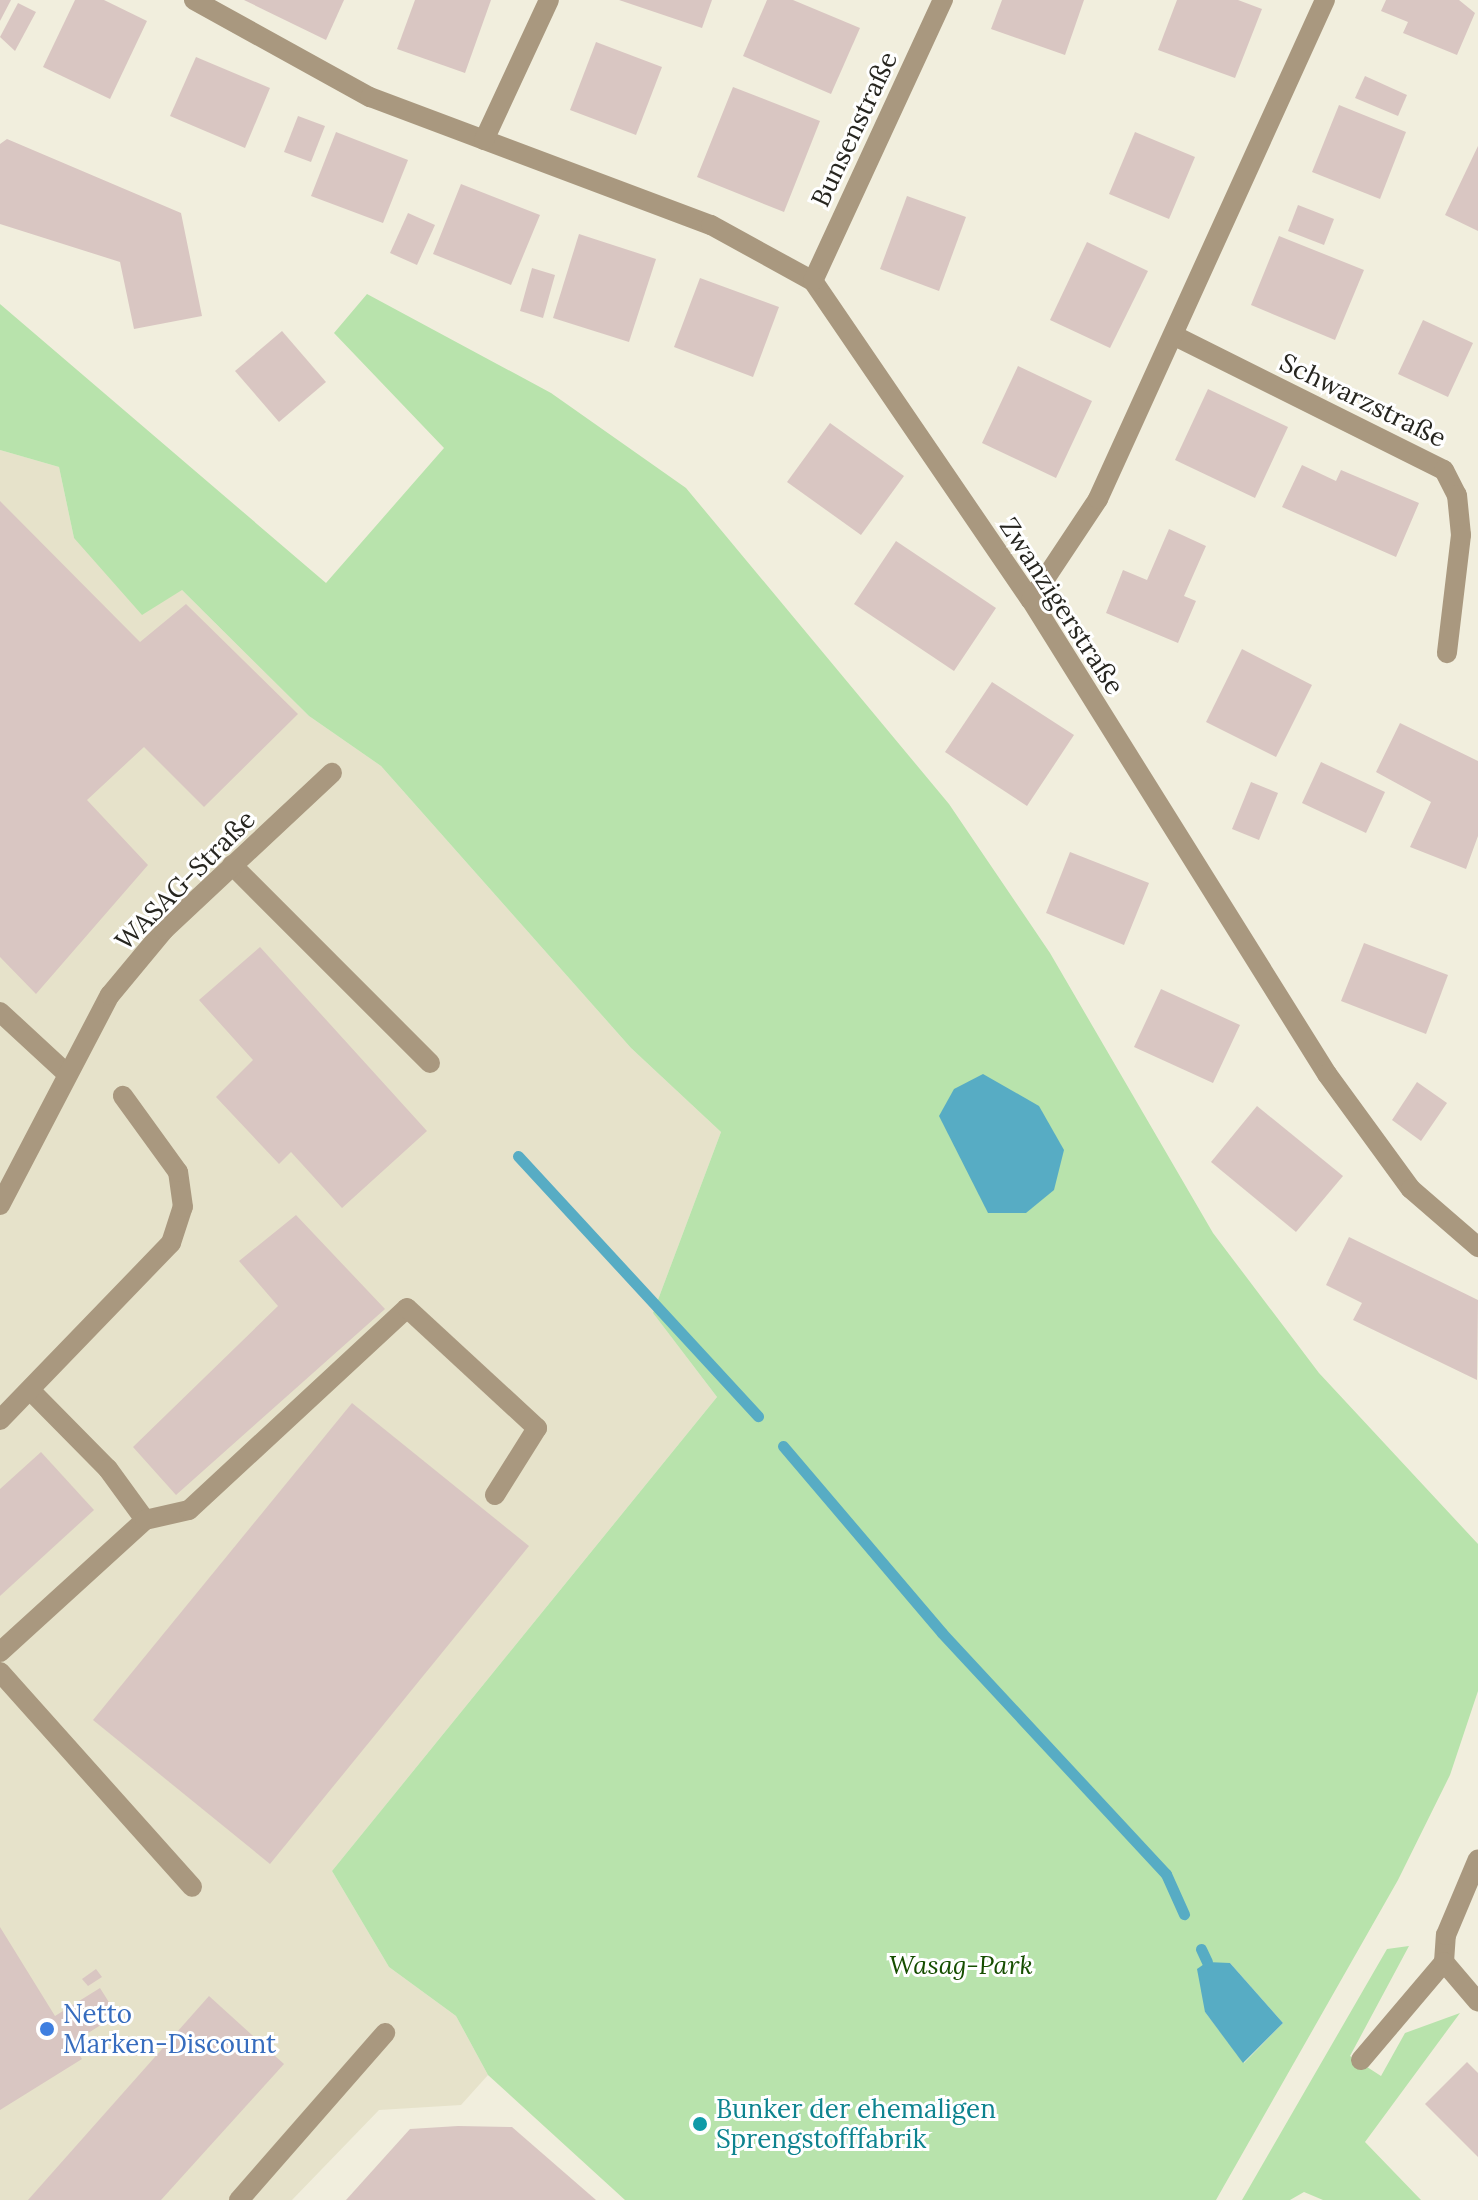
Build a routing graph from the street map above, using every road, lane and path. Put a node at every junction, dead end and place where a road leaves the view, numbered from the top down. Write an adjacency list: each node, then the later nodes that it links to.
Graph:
1 (194, 0): 5 (street, Zwanzigerstraße)
2 (549, 0): 5 (street)
3 (943, 0): 6 (street, Bunsenstraße)
4 (1325, 0): 7 (street)
5 (484, 140): 6 (street, Zwanzigerstraße)
6 (813, 281): 8 (street, Zwanzigerstraße)
7 (1177, 337): 8 (street); 9 (street, Schwarzstraße)
8 (1031, 600): 17 (street, Zwanzigerstraße)
9 (1447, 653)
10 (332, 773): 11 (street, WASAG-Straße)
11 (232, 865): 13 (street); 14 (street, WASAG-Straße)
12 (0, 1012): 14 (street)
13 (430, 1063)
14 (64, 1071): 16 (street, WASAG-Straße)
15 (123, 1096): 18 (street)
16 (0, 1205)
17 (1478, 1247)
18 (30, 1390): 19 (street); 21 (street)
19 (0, 1420)
20 (495, 1495): 21 (street)
21 (145, 1520): 22 (street)
22 (0, 1652)
23 (0, 1672): 25 (street)
24 (1478, 1859): 26 (street)
25 (192, 1887)
26 (1444, 1962): 27 (street); 29 (street)
27 (1478, 2002)
28 (385, 2033): 30 (street)
29 (1361, 2060)
30 (239, 2200)

